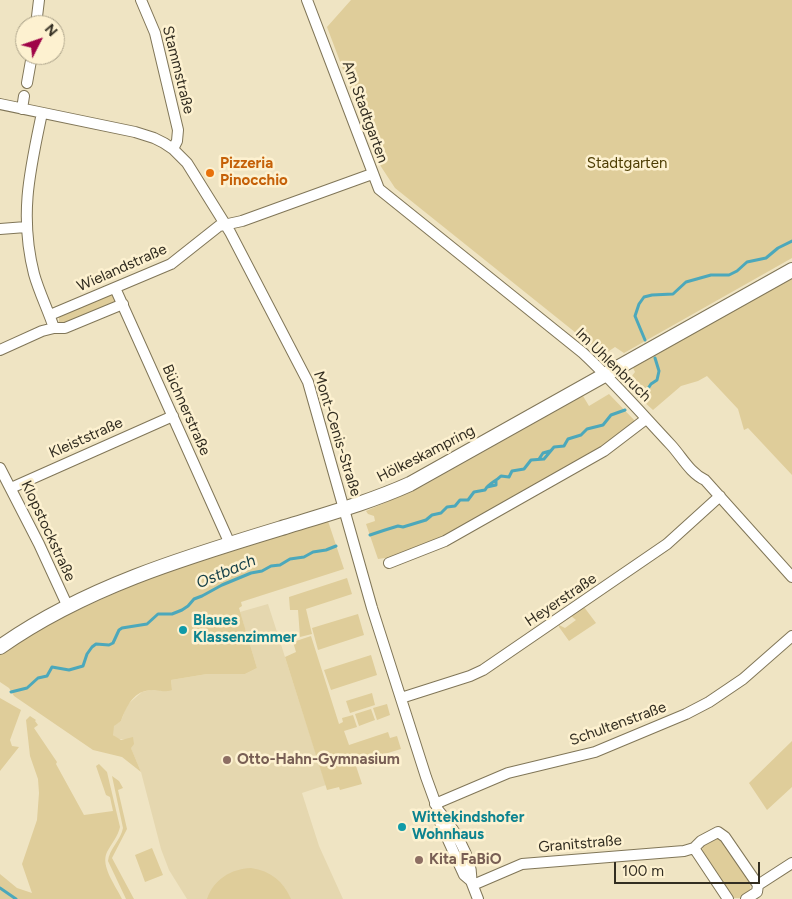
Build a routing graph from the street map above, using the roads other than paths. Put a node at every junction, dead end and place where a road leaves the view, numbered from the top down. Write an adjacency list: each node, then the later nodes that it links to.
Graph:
1 (40, 0): 4 (street)
2 (141, 0): 11 (street, Stammstraße)
3 (307, 0): 12 (street, Am Stadtgarten)
4 (38, 15)
5 (30, 65): 6 (street)
6 (27, 83)
7 (24, 96): 9 (street)
8 (0, 104): 9 (street, Mont-Cenis-Straße)
9 (22, 109): 10 (street, Mont-Cenis-Straße)
10 (42, 113): 11 (street, Mont-Cenis-Straße); 14 (street)
11 (173, 149): 13 (street, Mont-Cenis-Straße)
12 (372, 174): 13 (street, Am Stadtgarten); 22 (street, Im Uhlenbruch)
13 (225, 223): 17 (street, Wielandstraße); 28 (street, Mont-Cenis-Straße)
14 (26, 227): 15 (street); 19 (street)
15 (0, 229)
16 (792, 270): 22 (main road, Hölkeskampring)
17 (116, 288): 18 (street, Büchnerstraße); 19 (street, Wielandstraße)
18 (123, 304): 20 (street); 23 (street, Büchnerstraße)
19 (50, 315): 20 (street)
20 (54, 328): 21 (street)
21 (0, 350)
22 (606, 375): 24 (street, Im Uhlenbruch); 28 (main road, Hölkeskampring)
23 (173, 416): 26 (street, Kleiststraße); 29 (street, Büchnerstraße)
24 (646, 419): 27 (street, Im Uhlenbruch); 30 (street)
25 (0, 468): 26 (street, Klopstockstraße)
26 (11, 488): 32 (street, Klopstockstraße)
27 (720, 496): 31 (street, Im Uhlenbruch); 35 (street, Heyerstraße)
28 (344, 508): 29 (main road, Hölkeskampring); 35 (street, Mont-Cenis-Straße)
29 (230, 544): 32 (main road, Hölkeskampring)
30 (389, 563)
31 (792, 577)
32 (68, 607): 34 (main road, Hölkeskampring)
33 (792, 636): 36 (street, Schultenstraße)
34 (0, 647)
35 (401, 698): 36 (street, Mont-Cenis-Straße)
36 (437, 807): 39 (street, Mont-Cenis-Straße)
37 (694, 848): 39 (street, Granitstraße); 40 (street, Granitstraße); 42 (street)
38 (792, 863): 40 (street)
39 (472, 883): 41 (street, Mont-Cenis-Straße)
40 (758, 892): 43 (street)
41 (478, 899)
42 (728, 899)
43 (746, 899)

